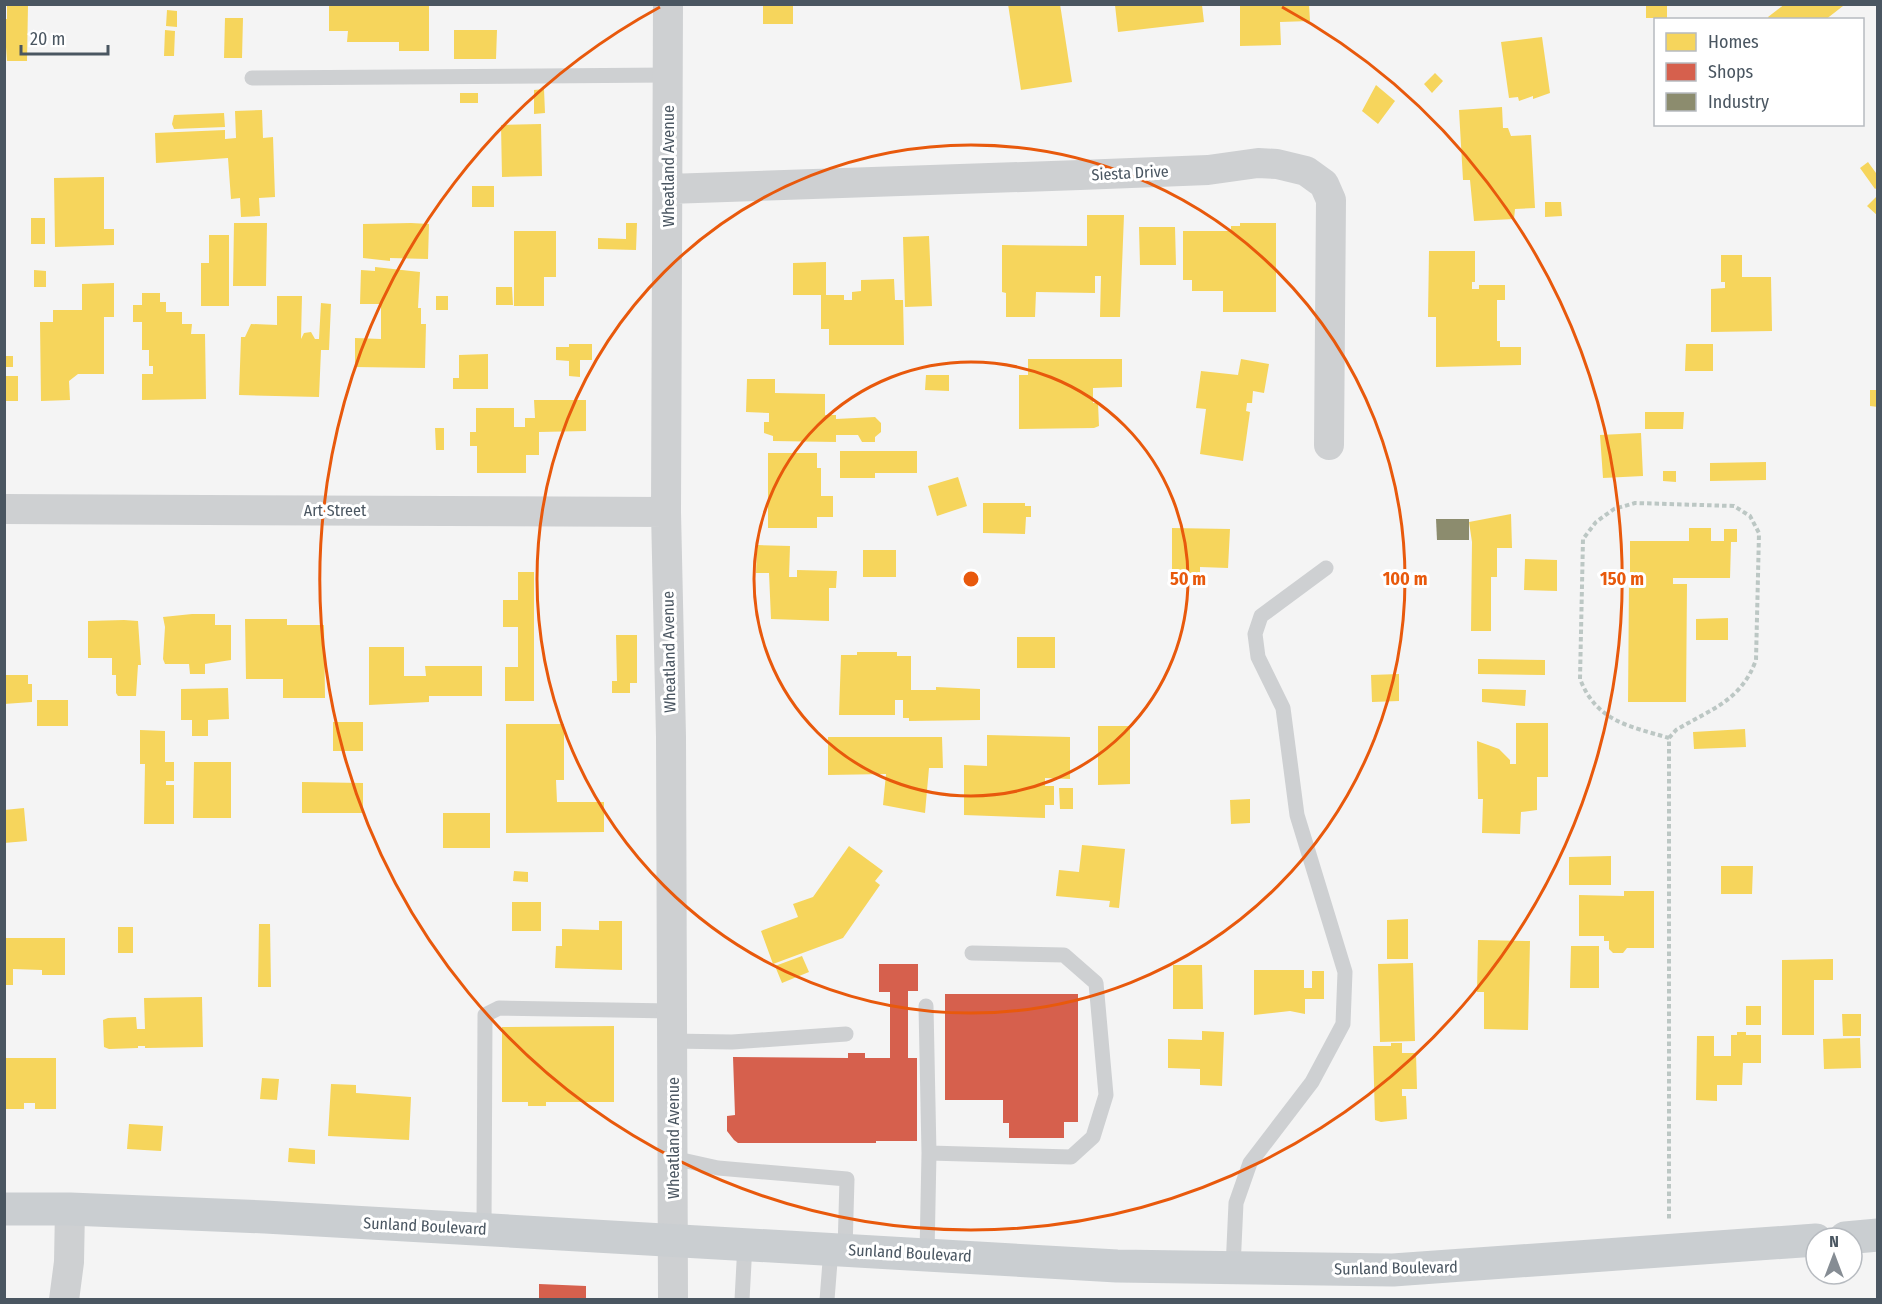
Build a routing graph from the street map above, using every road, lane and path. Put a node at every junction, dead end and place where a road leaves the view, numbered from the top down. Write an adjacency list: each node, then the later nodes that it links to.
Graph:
1 (668, 4): 2 (street, Wheatland Avenue)
2 (668, 75): 3 (lane); 4 (street, Wheatland Avenue)
3 (252, 78)
4 (668, 189): 5 (street, Siesta Drive); 7 (street, Wheatland Avenue)
5 (1329, 445)
6 (4, 509): 7 (street, Art Street)
7 (666, 512): 12 (street, Wheatland Avenue)
8 (1326, 568): 26 (lane)
9 (1669, 738): 9 (path); 24 (path)
10 (972, 953): 15 (lane)
11 (926, 1006): 15 (lane)
12 (672, 1011): 14 (street, Wheatland Avenue); 19 (lane)
13 (846, 1034): 14 (lane)
14 (672, 1041): 16 (street, Wheatland Avenue)
15 (929, 1153): 25 (lane)
16 (673, 1158): 20 (street, Wheatland Avenue); 23 (lane)
17 (4, 1209): 18 (main road, Sunland Boulevard)
18 (70, 1209): 19 (main road, Sunland Boulevard); 27 (street)
19 (484, 1230): 20 (main road, Sunland Boulevard)
20 (673, 1240): 22 (main road, Sunland Boulevard); 28 (street, Wheatland Avenue)
21 (1804, 1241): 24 (main road, Sunland Boulevard)
22 (745, 1244): 23 (main road, Sunland Boulevard); 29 (lane)
23 (838, 1249): 25 (main road, Sunland Boulevard); 30 (lane)
24 (1670, 1253): 26 (main road, Sunland Boulevard)
25 (927, 1254): 26 (main road, Sunland Boulevard)
26 (1233, 1268)
27 (64, 1299)
28 (673, 1299)
29 (742, 1299)
30 (827, 1299)

